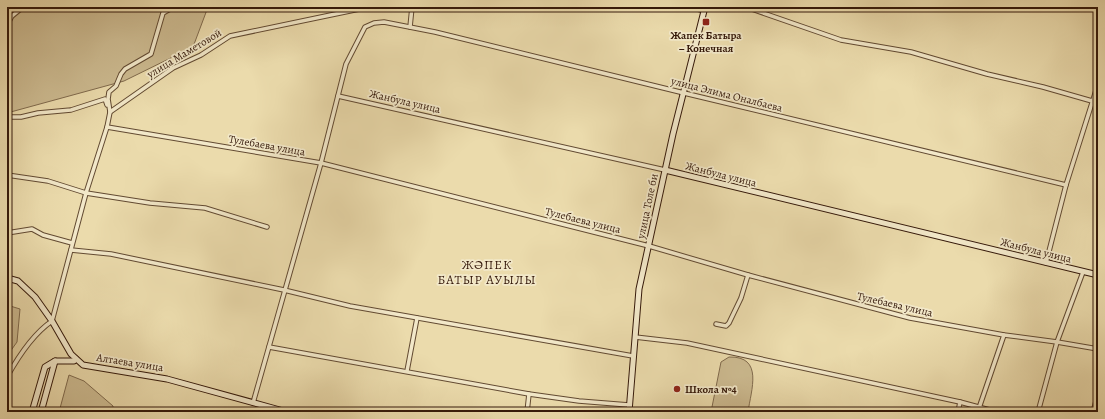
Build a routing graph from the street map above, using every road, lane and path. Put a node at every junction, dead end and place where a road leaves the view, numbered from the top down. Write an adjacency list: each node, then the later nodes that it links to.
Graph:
1 (23, 7): 8 (street)
2 (170, 7): 14 (street)
3 (370, 7): 14 (street, улица Маметовой)
4 (412, 7): 9 (street)
5 (691, 7): 7 (street)
6 (746, 7): 13 (street)
7 (705, 9): 11 (street, улица Толе би)
8 (7, 25)
9 (410, 27): 11 (street, улица Элима Оналбаева); 12 (street, улица Элима Оналбаева)
10 (1098, 84): 13 (street)
11 (684, 93): 18 (street, улица Толе би); 20 (street, улица Элима Оналбаева)
12 (338, 96): 17 (street); 18 (street, Жанбула улица)
13 (1092, 101): 20 (street)
14 (110, 112): 15 (street); 16 (street)
15 (7, 117)
16 (107, 127): 17 (street, Тулебаева улица); 21 (street)
17 (320, 163): 25 (street, Тулебаева улица); 32 (street)
18 (665, 170): 25 (street, улица Толе би); 27 (street, Жанбула улица)
19 (7, 175): 21 (street)
20 (1066, 185): 27 (street)
21 (86, 193): 22 (street); 24 (street)
22 (267, 227)
23 (7, 233): 24 (street)
24 (72, 243): 26 (street)
25 (648, 246): 29 (street, Тулебаева улица); 37 (street, улица Толе би)
26 (71, 250): 32 (street); 34 (street)
27 (1046, 263): 28 (street, Жанбула улица)
28 (1083, 272): 30 (street, Жанбула улица); 38 (street)
29 (748, 275): 35 (street); 36 (street, Тулебаева улица)
30 (1098, 275)
31 (7, 278): 34 (street)
32 (284, 290): 33 (street); 39 (street)
33 (417, 318): 41 (street); 44 (street)
34 (52, 321): 42 (street); 45 (street)
35 (716, 324)
36 (1004, 335): 38 (street, Тулебаева улица); 51 (street)
37 (635, 336): 41 (street, улица Толе би); 48 (street)
38 (1057, 342): 40 (street, Тулебаева улица); 59 (street)
39 (269, 347): 44 (street); 49 (street)
40 (1098, 349)
41 (634, 356): 50 (street, улица Толе би)
42 (76, 359): 43 (street); 49 (street, Алтаева улица)
43 (55, 361): 52 (street); 53 (street)
44 (407, 371): 46 (street)
45 (7, 377)
46 (529, 394): 50 (street); 55 (street)
47 (1098, 394): 60 (street)
48 (960, 402): 51 (street); 57 (street)
49 (253, 403): 54 (street, Алтаева улица)
50 (629, 405): 56 (street, улица Толе би)
51 (979, 408): 58 (street)
52 (32, 412)
53 (41, 412)
54 (287, 412)
55 (527, 412)
56 (629, 412)
57 (958, 412)
58 (997, 412)
59 (1038, 412)
60 (1093, 412)

